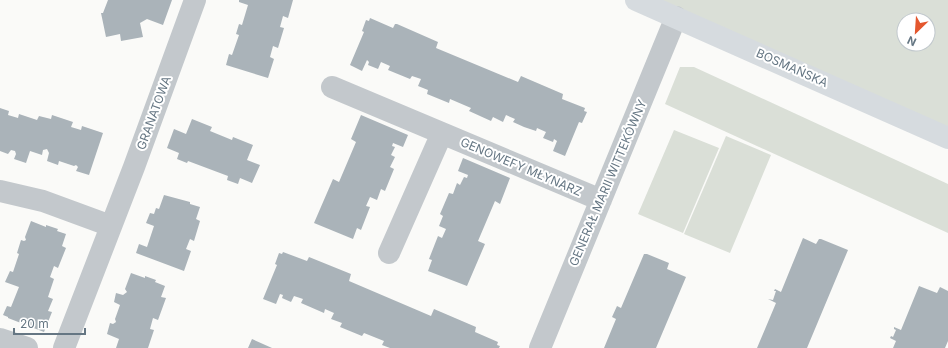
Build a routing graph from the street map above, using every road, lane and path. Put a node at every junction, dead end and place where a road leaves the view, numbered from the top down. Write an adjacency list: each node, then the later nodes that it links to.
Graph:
1 (195, 0): 9 (street, GRANATOWA)
2 (636, 0): 3 (street, BOSMAŃSKA)
3 (676, 17): 6 (street, BOSMAŃSKA); 8 (street, GENERAŁ MARII WITTEKÓWNY)
4 (332, 87): 5 (street, GENOWEFY MŁYNARZ)
5 (442, 133): 8 (street, GENOWEFY MŁYNARZ); 10 (street)
6 (948, 138)
7 (0, 191): 9 (street)
8 (601, 200): 14 (street, GENERAŁ MARII WITTEKÓWNY)
9 (111, 226): 13 (street, GRANATOWA)
10 (389, 253)
11 (0, 339): 12 (street)
12 (27, 348)
13 (64, 348)
14 (540, 348)

